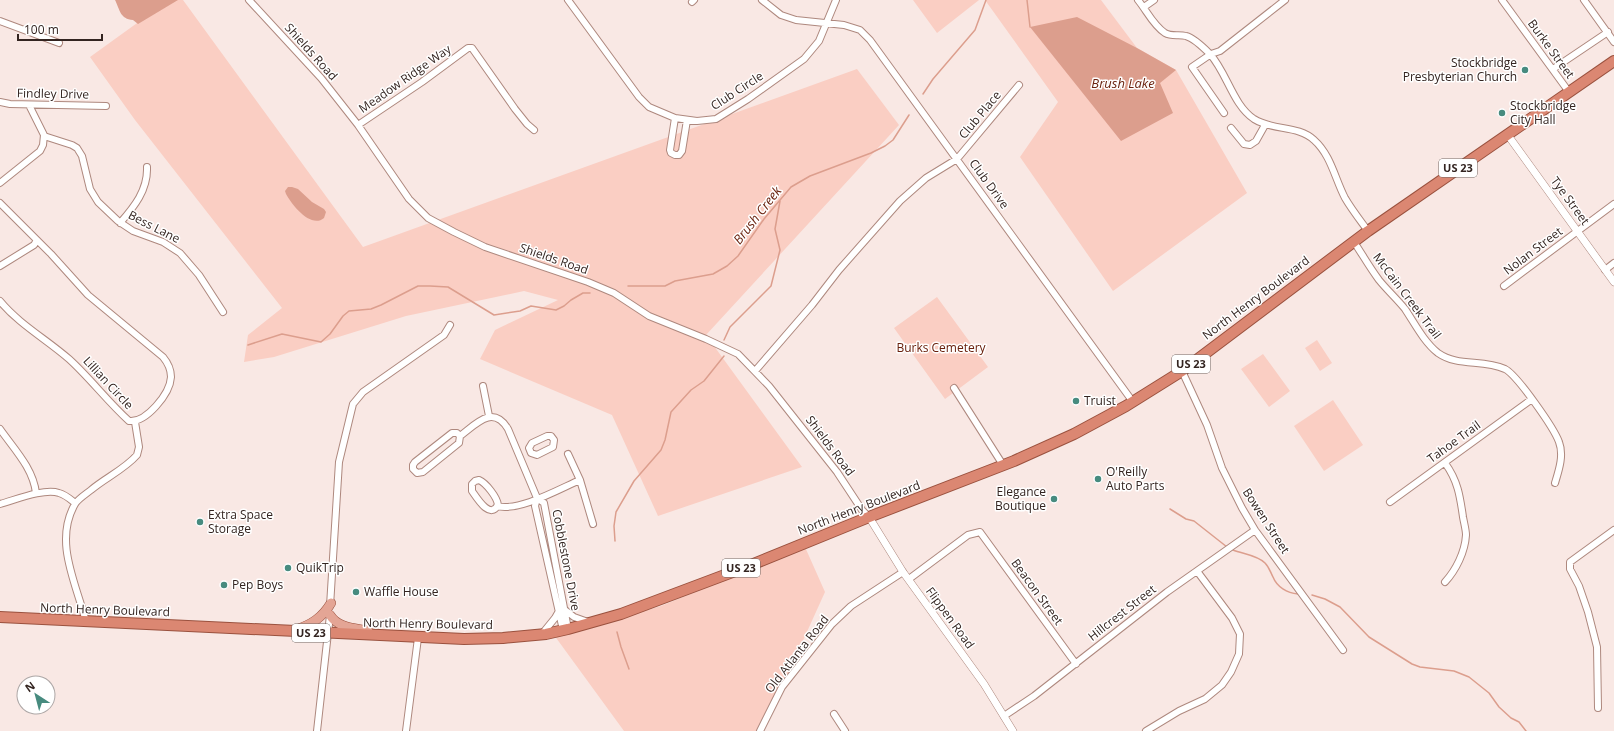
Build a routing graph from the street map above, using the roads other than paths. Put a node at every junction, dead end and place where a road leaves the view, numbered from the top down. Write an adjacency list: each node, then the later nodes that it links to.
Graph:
1 (249, 0): 27 (street, Shields Road)
2 (568, 0): 25 (street, Club Circle)
3 (762, 0): 12 (street)
4 (836, 0): 12 (street, Club Circle)
5 (1138, 0): 10 (street)
6 (1154, 0): 10 (street)
7 (1285, 0): 16 (street)
8 (1502, 0): 18 (street, Burke Street)
9 (1584, 0): 13 (street)
10 (1144, 7): 16 (street)
11 (0, 21): 15 (street)
12 (827, 24): 26 (street, Club Circle); 33 (street)
13 (1608, 32): 14 (street); 18 (street)
14 (1614, 42)
15 (59, 43)
16 (1211, 54): 24 (street); 28 (street)
17 (1614, 61): 20 (highway, North Henry Boulevard / US 23)
18 (1553, 69): 20 (street, Burke Street)
19 (1019, 85): 33 (street, Club Place)
20 (1569, 92): 31 (highway, North Henry Boulevard / US 23)
21 (0, 102): 22 (street, Findley Drive)
22 (29, 105): 23 (street, Findley Drive); 32 (street)
23 (106, 106)
24 (1224, 113)
25 (675, 118): 26 (street, Club Circle); 26 (street)
26 (687, 120)
27 (358, 125): 30 (street, Meadow Ridge Way); 51 (street, Shields Road)
28 (1265, 125): 29 (street); 39 (street)
29 (1231, 128)
30 (534, 130)
31 (1507, 134): 39 (highway, North Henry Boulevard / US 23); 40 (street, Tye Street)
32 (44, 136): 35 (street); 38 (street, Bess Lane)
33 (957, 159): 51 (street, Club Drive); 56 (street, Club Drive)
34 (147, 167): 38 (street)
35 (0, 182)
36 (0, 203): 41 (street, Lillian Circle)
37 (1614, 204): 40 (street, Nolan Street)
38 (120, 223): 49 (street, Bess Lane)
39 (1368, 231): 42 (highway, North Henry Boulevard / US 23)
40 (1578, 231): 45 (street, Tye Street); 47 (street, Nolan Street)
41 (37, 240): 44 (street); 58 (street, Lillian Circle)
42 (1354, 242): 52 (highway, North Henry Boulevard / US 23); 55 (street, McCain Creek Trail)
43 (1614, 263): 45 (street)
44 (0, 266)
45 (1605, 270): 46 (street, Tye Street)
46 (1614, 282)
47 (1504, 286)
48 (0, 302): 58 (street, Lillian Circle)
49 (223, 312)
50 (450, 325): 84 (street)
51 (754, 370): 76 (street, Shields Road)
52 (1182, 370): 56 (highway, North Henry Boulevard / US 23); 78 (street, Bowen Street)
53 (483, 386): 57 (street)
54 (954, 388): 67 (street)
55 (1532, 399): 66 (street, Tahoe Trail); 69 (street, McCain Creek Trail)
56 (1133, 402): 67 (highway, North Henry Boulevard / US 23)
57 (490, 416): 60 (street); 64 (street, Cobblestone Drive)
58 (134, 422): 73 (street)
59 (0, 429): 70 (street)
60 (460, 436): 61 (street); 65 (street)
61 (428, 451): 65 (street); 65 (street)
62 (529, 452): 64 (street)
63 (568, 454): 68 (street)
64 (520, 456): 71 (street, Cobblestone Drive)
65 (436, 462)
66 (1445, 463): 72 (street, Tahoe Trail); 83 (street)
67 (1003, 465): 76 (highway, North Henry Boulevard / US 23)
68 (580, 480): 71 (street, Cobblestone Drive); 77 (street)
69 (1555, 483)
70 (36, 493): 73 (street); 74 (street)
71 (537, 498): 75 (street, Cobblestone Drive); 85 (street, Cobblestone Drive); 85 (street, Cobblestone Drive)
72 (1390, 502)
73 (75, 503): 88 (street)
74 (0, 504)
75 (497, 506): 75 (street, Cobblestone Drive)
76 (868, 517): 81 (street, Flippen Road); 89 (highway, North Henry Boulevard / US 23)
77 (593, 524)
78 (1255, 530): 80 (street, Hillcrest Street); 96 (street, Bowen Street)
79 (1614, 530): 98 (street)
80 (1197, 571): 97 (street, Hillcrest Street); 106 (street)
81 (902, 572): 82 (street, Flippen Road); 103 (street, Old Atlanta Road)
82 (909, 579): 97 (street, Beacon Street); 100 (street, Flippen Road)
83 (1445, 582)
84 (330, 603): 86 (street); 91 (main road)
85 (560, 606): 89 (street); 90 (street, Cobblestone Drive); 93 (street)
86 (330, 615): 92 (street); 94 (main road)
87 (0, 617): 88 (highway, North Henry Boulevard / US 23)
88 (86, 622): 91 (highway, North Henry Boulevard / US 23)
89 (592, 623): 90 (highway, North Henry Boulevard / US 23)
90 (566, 629): 93 (highway, North Henry Boulevard / US 23)
91 (291, 632): 92 (highway, North Henry Boulevard / US 23)
92 (329, 634): 94 (highway, North Henry Boulevard / US 23); 101 (street)
93 (542, 634): 95 (highway, North Henry Boulevard / US 23)
94 (397, 636): 95 (highway, North Henry Boulevard / US 23)
95 (418, 638): 102 (street)
96 (1343, 650)
97 (1076, 664): 100 (street, Hillcrest Street)
98 (1598, 708)
99 (834, 714): 104 (street)
100 (1004, 716): 105 (street, Flippen Road)
101 (317, 731)
102 (406, 731)
103 (760, 731)
104 (845, 731)
105 (1013, 731)
106 (1146, 731)

